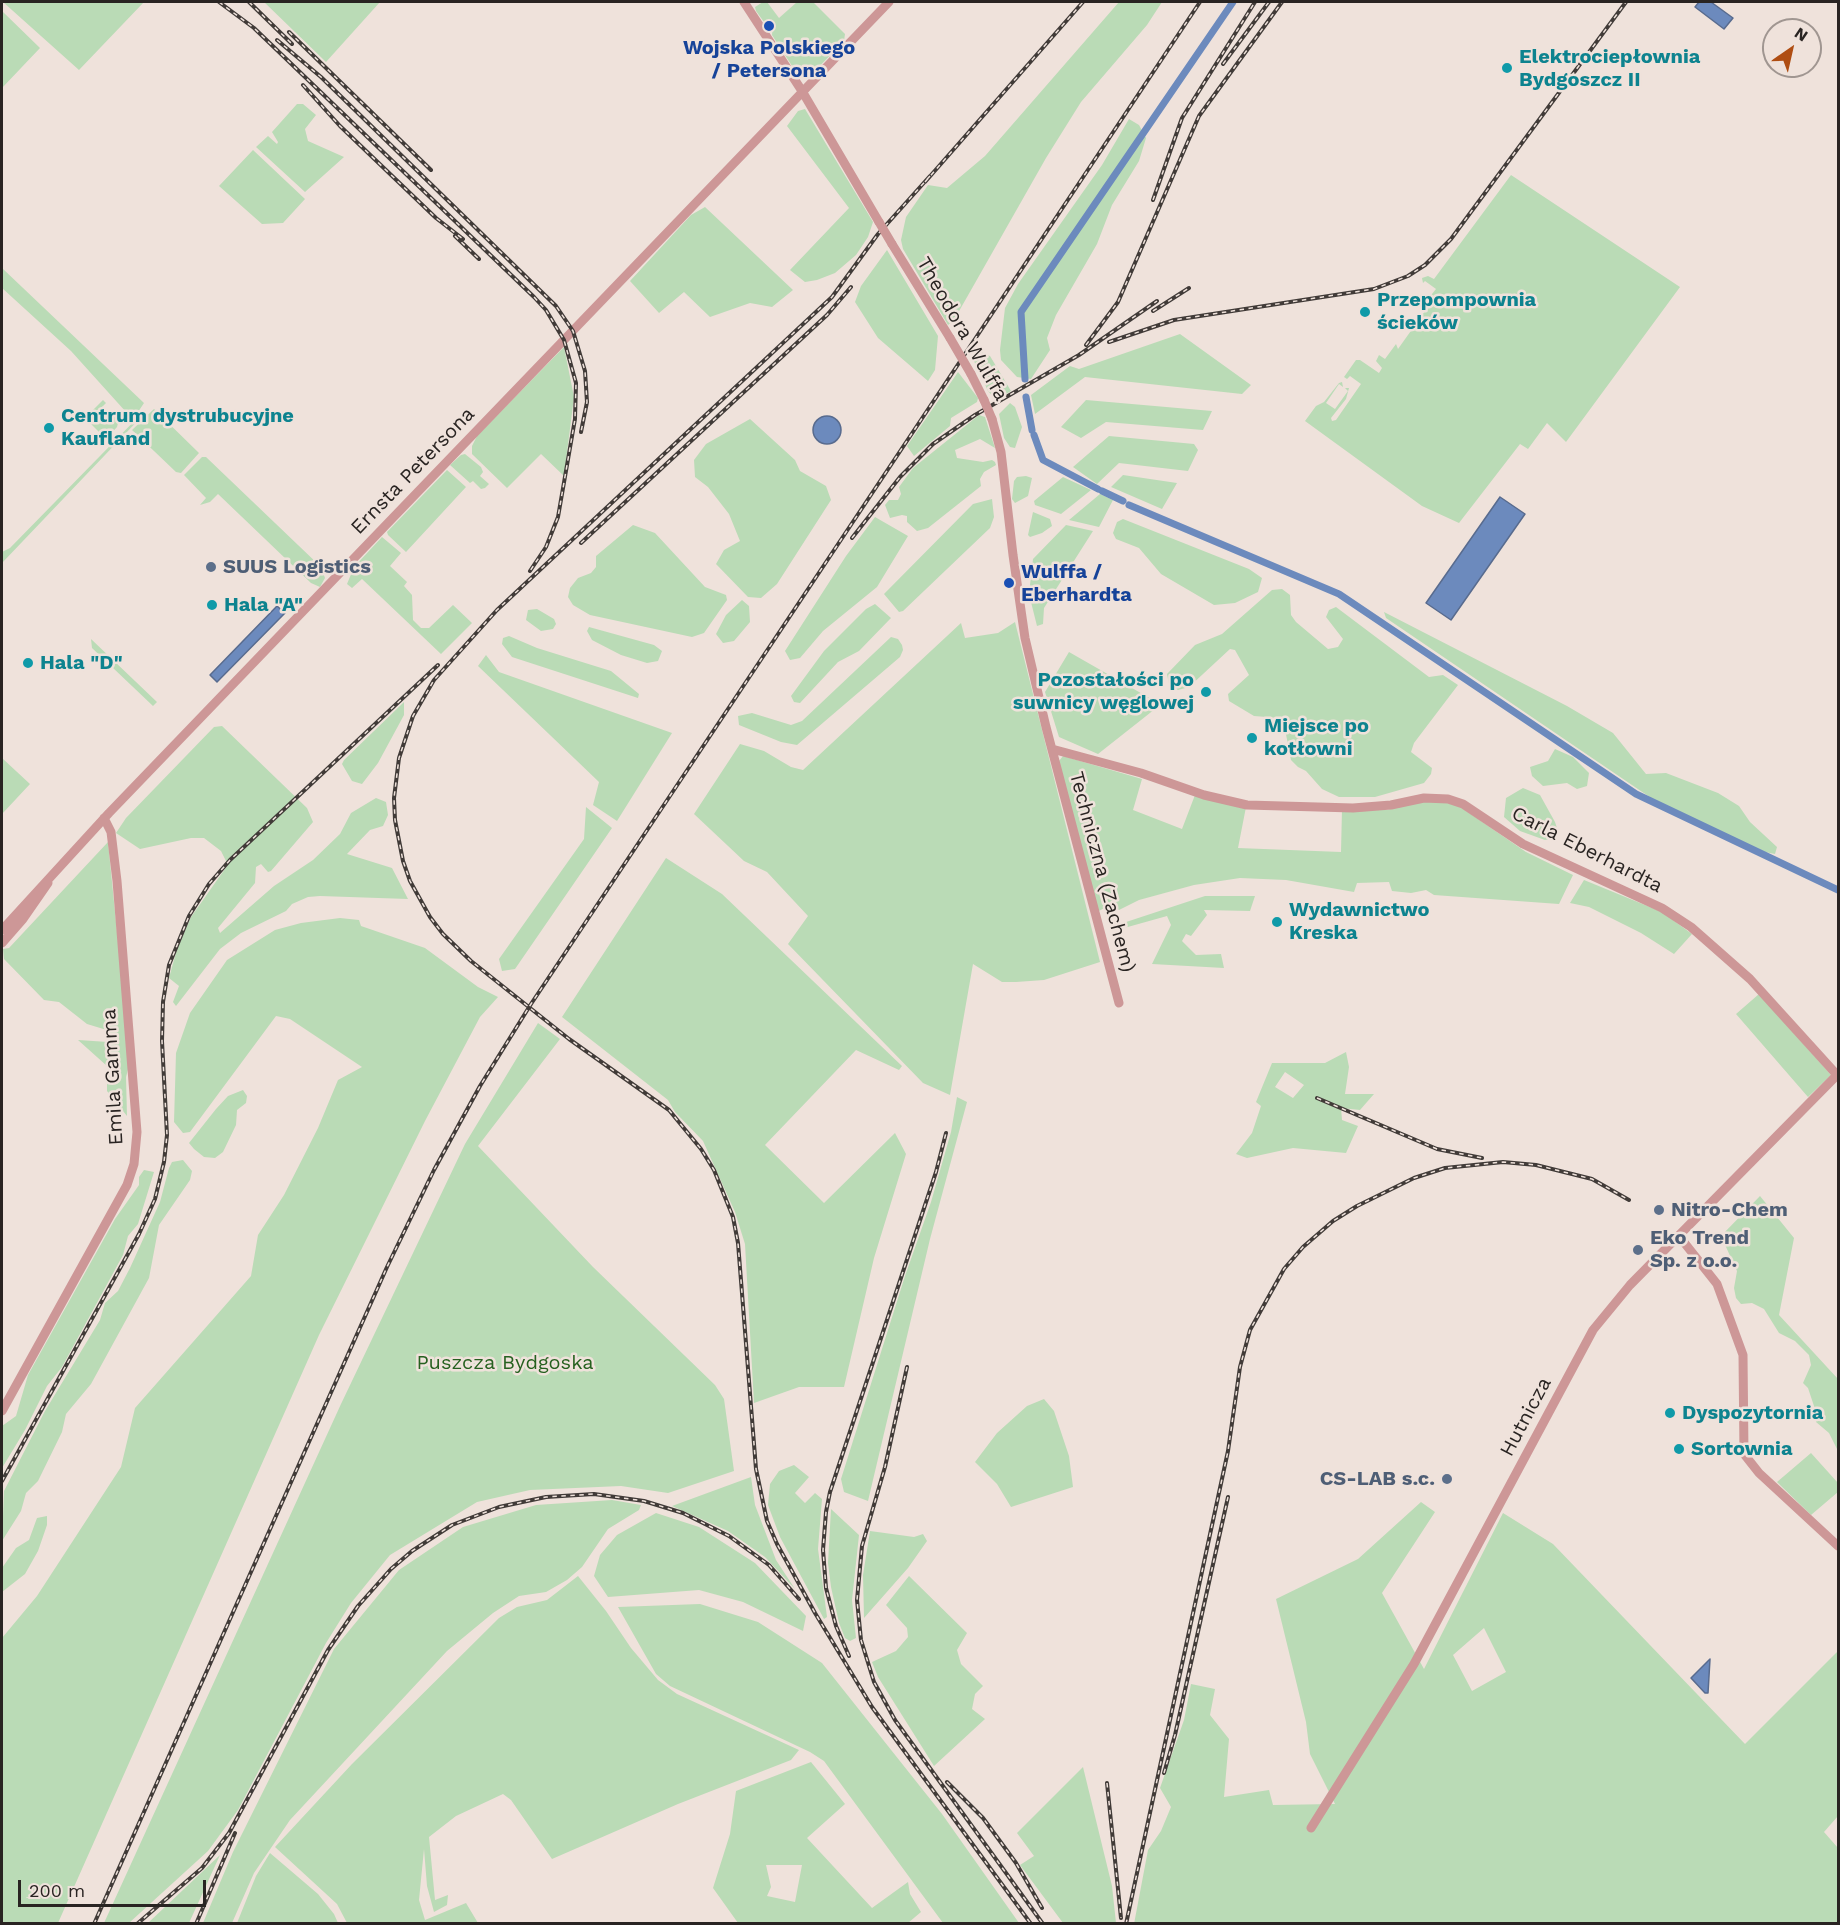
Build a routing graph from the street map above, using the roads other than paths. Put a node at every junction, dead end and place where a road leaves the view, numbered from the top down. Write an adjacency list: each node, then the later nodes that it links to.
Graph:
1 (744, 2): 3 (street, Theodora Wulffa)
2 (889, 2): 3 (street, Ernsta Petersona)
3 (802, 91): 4 (street, Theodora Wulffa, bridge); 5 (street, Ernsta Petersona)
4 (1052, 749): 9 (street, Techniczna (Zachem)); 10 (street, Carla Eberhardta)
5 (104, 818): 6 (street, Ernsta Petersona); 12 (street, Emila Gamma)
6 (51, 878): 7 (street, Ernsta Petersona); 8 (street, Ernsta Petersona)
7 (2, 930)
8 (2, 943)
9 (1119, 1003)
10 (1838, 1075): 11 (street, Hutnicza)
11 (1679, 1236): 13 (street); 14 (street, Hutnicza)
12 (2, 1411)
13 (1839, 1546)
14 (1311, 1828)

